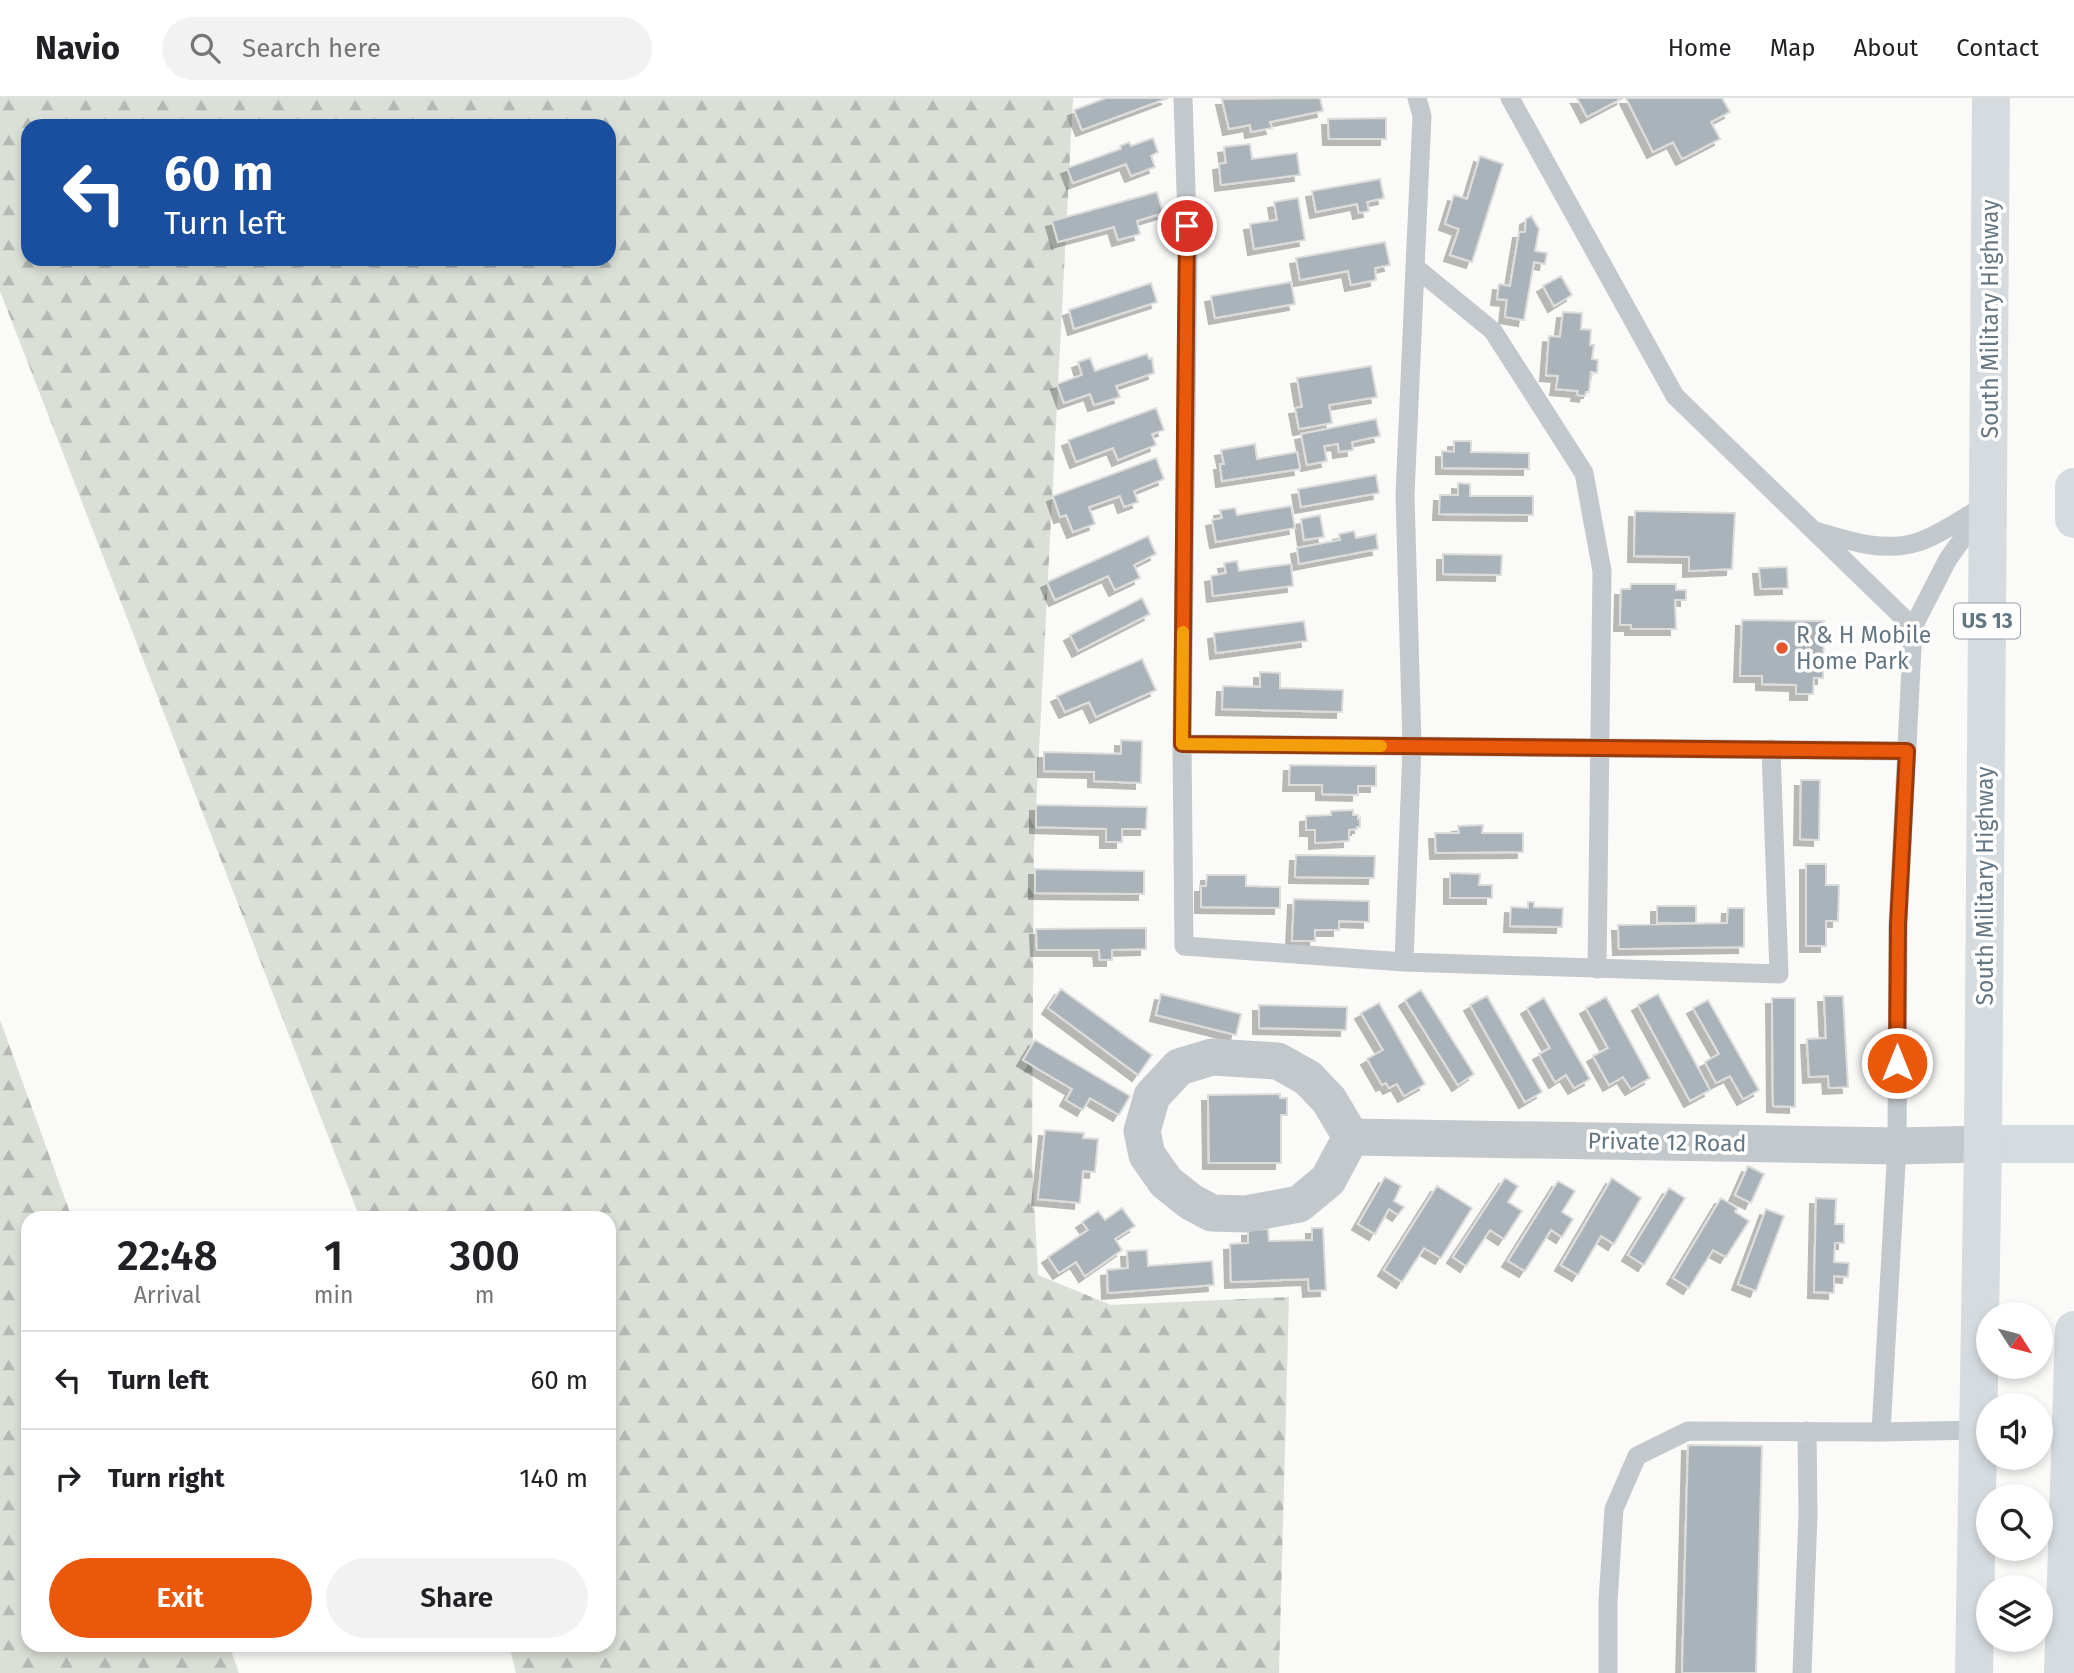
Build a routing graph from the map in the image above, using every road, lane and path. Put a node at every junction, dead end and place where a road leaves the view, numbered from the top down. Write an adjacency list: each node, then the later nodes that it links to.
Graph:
1 (1183, 98): 11 (lane)
2 (1417, 98): 5 (lane)
3 (1510, 98): 9 (lane)
4 (1991, 98): 7 (main road, South Military Highway / US 13)
5 (1415, 267): 12 (lane); 13 (lane)
6 (2074, 487): 8 (main road)
7 (1988, 504): 9 (lane); 10 (lane); 19 (main road, South Military Highway / US 13)
8 (2074, 519)
9 (1813, 530): 10 (lane)
10 (1913, 627): 15 (lane)
11 (1182, 744): 12 (lane); 16 (lane)
12 (1412, 746): 13 (lane); 16 (lane)
13 (1602, 748): 14 (lane); 17 (lane)
14 (1772, 749): 15 (lane); 17 (lane)
15 (1907, 751): 21 (lane)
16 (1404, 962): 17 (lane)
17 (1597, 969)
18 (1351, 1136): 18 (street); 21 (street, Private 12 Road)
19 (1983, 1144): 20 (main road); 21 (street, Private 12 Road); 23 (main road, South Military Highway / US 13)
20 (2074, 1144)
21 (1897, 1146): 26 (lane)
22 (2074, 1330): 28 (main road)
23 (1980, 1393)
24 (1976, 1430): 26 (lane)
25 (1807, 1431): 26 (lane); 29 (lane); 30 (lane)
26 (1881, 1432)
27 (1978, 1470): 31 (main road, South Military Highway / US 13)
28 (2067, 1661)
29 (1608, 1673)
30 (1802, 1673)
31 (1974, 1673)

